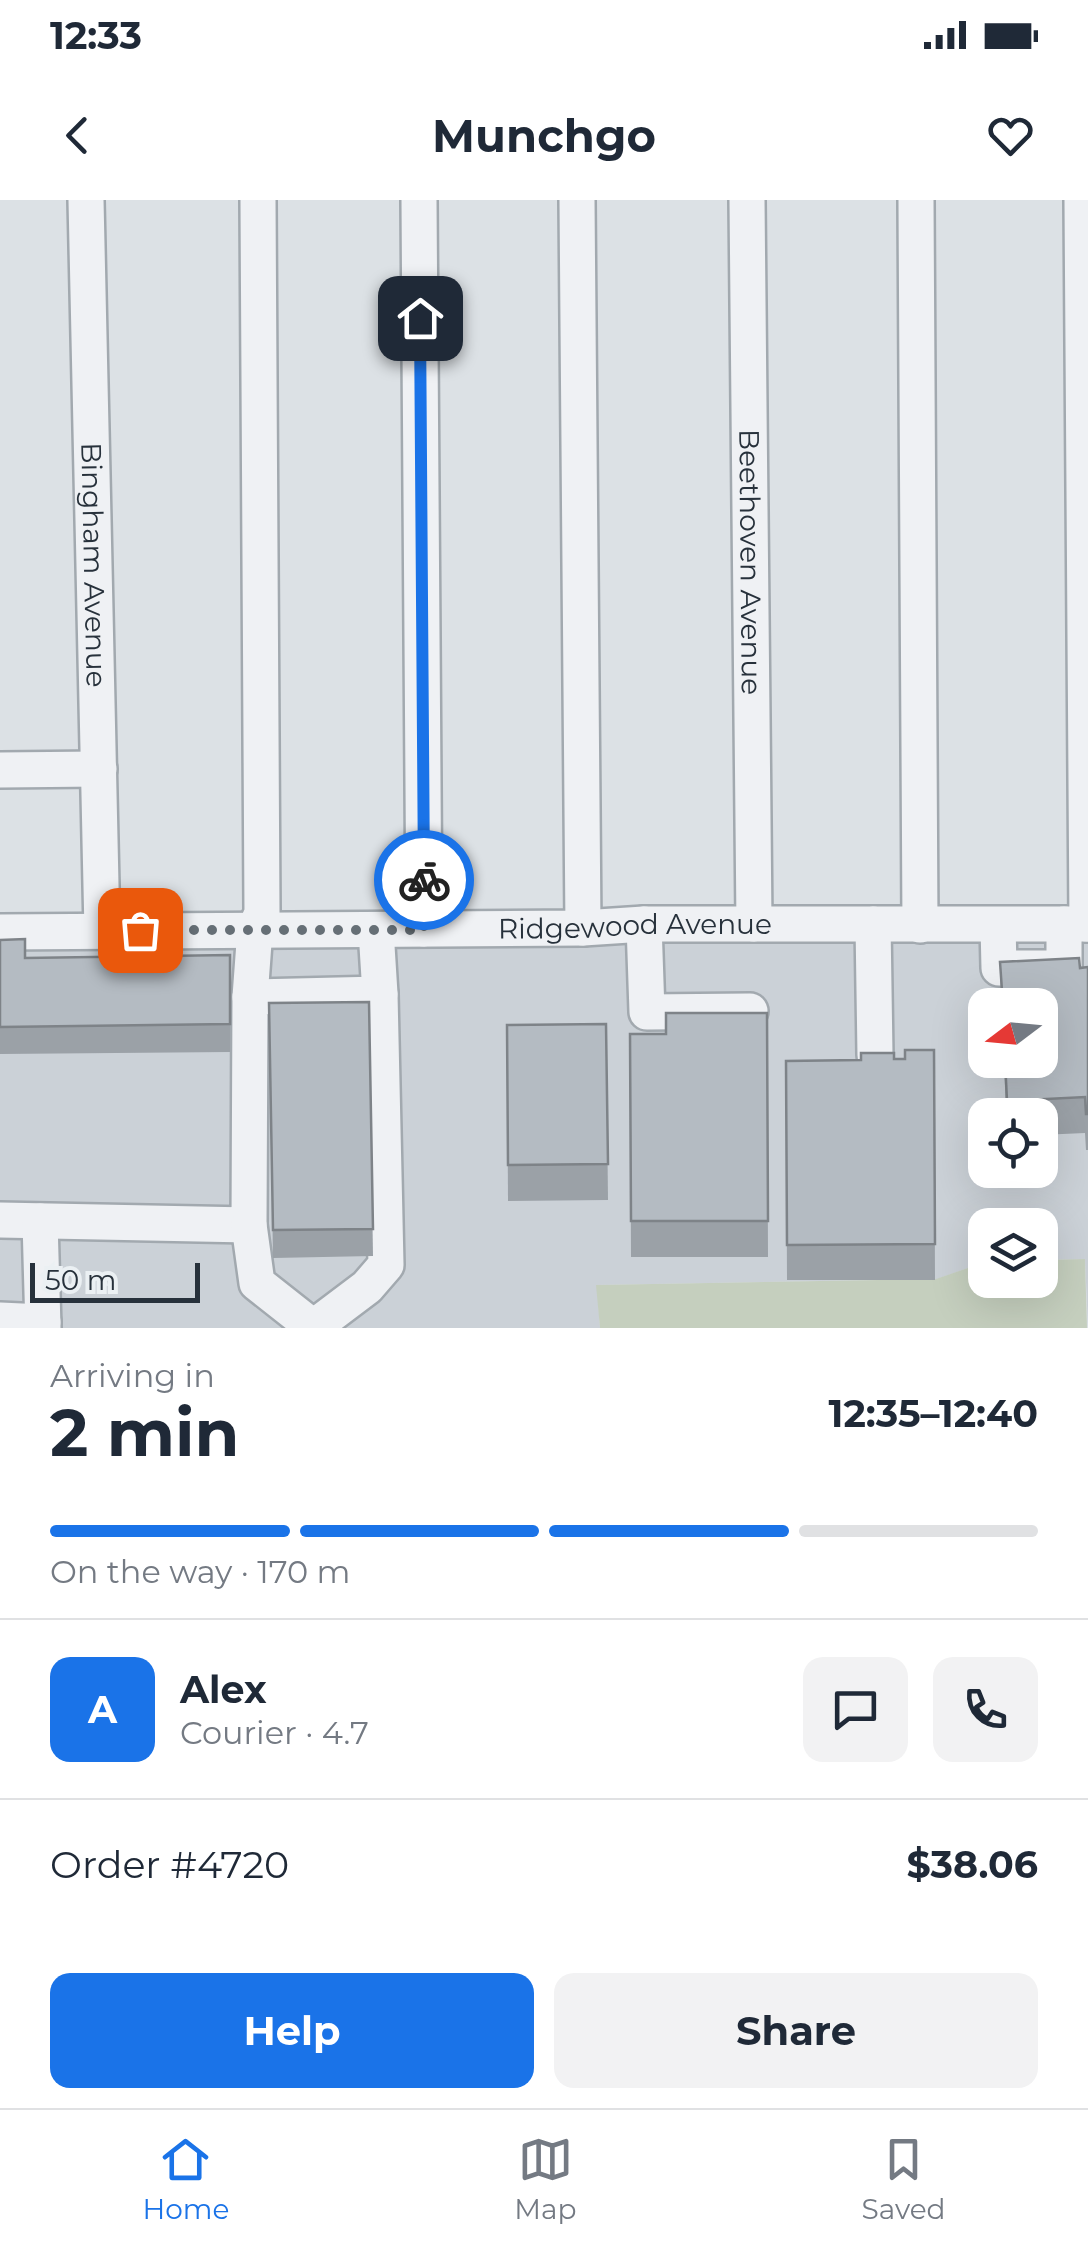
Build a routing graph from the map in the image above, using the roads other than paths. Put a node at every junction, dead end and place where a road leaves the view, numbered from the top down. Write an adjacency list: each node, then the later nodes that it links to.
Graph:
1 (86, 200): 8 (street, Bingham Avenue)
2 (258, 200): 16 (street)
3 (419, 200): 18 (street)
4 (577, 200): 15 (street)
5 (746, 200): 11 (street, Beethoven Avenue)
6 (916, 200): 14 (street)
7 (1082, 200): 13 (street)
8 (98, 768): 9 (street); 19 (street, Bingham Avenue)
9 (0, 770)
10 (644, 924): 11 (street, Ridgewood Avenue); 15 (street, Ridgewood Avenue); 23 (street)
11 (754, 924): 12 (street, Ridgewood Avenue)
12 (873, 924): 14 (street, Ridgewood Avenue); 24 (street)
13 (1079, 924): 14 (street, Ridgewood Avenue)
14 (920, 926)
15 (583, 928): 18 (street, Ridgewood Avenue)
16 (256, 929): 17 (street, Ridgewood Avenue); 19 (street, Ridgewood Avenue); 22 (street)
17 (376, 930): 18 (street, Ridgewood Avenue); 21 (street)
18 (424, 930)
19 (102, 931): 20 (street, Ridgewood Avenue)
20 (0, 932)
21 (380, 994): 22 (street); 30 (street)
22 (250, 998): 27 (street)
23 (750, 1011)
24 (874, 1055)
25 (0, 1220): 26 (street)
26 (40, 1221): 27 (street); 29 (street)
27 (249, 1225): 30 (street)
28 (0, 1320): 29 (street)
29 (43, 1325)
30 (314, 1328)

